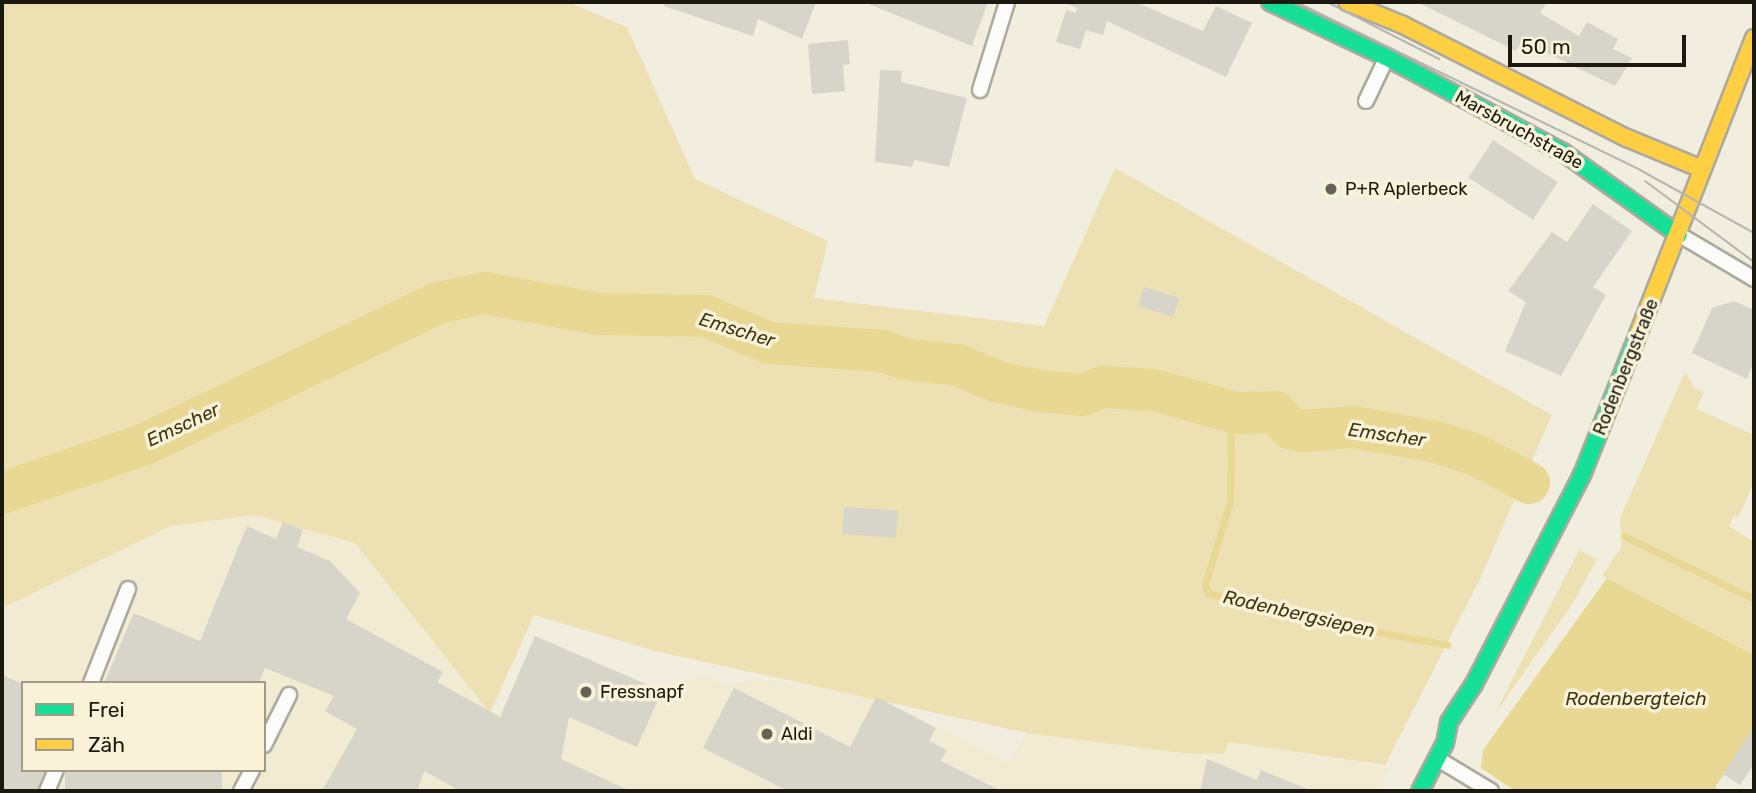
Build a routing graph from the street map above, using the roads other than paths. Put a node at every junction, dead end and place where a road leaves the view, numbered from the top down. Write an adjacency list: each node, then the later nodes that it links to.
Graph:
1 (1007, 2): 6 (lane)
2 (1270, 2): 5 (street, Marsbruchstraße)
3 (1347, 2): 5 (street, Marsbruchstraße)
4 (1754, 38): 8 (street, Rodenbergstraße)
5 (1395, 41): 7 (lane); 8 (street, Marsbruchstraße); 9 (street, Marsbruchstraße)
6 (980, 90)
7 (1366, 101)
8 (1702, 169): 9 (street, Rodenbergstraße)
9 (1679, 234): 10 (lane, Marsbruchstraße); 15 (street, Rodenbergstraße)
10 (1754, 279)
11 (128, 589): 12 (lane)
12 (92, 681)
13 (289, 695): 14 (lane)
14 (266, 741)
15 (1437, 759): 20 (street, Rodenbergstraße); 21 (lane)
16 (55, 772): 18 (lane)
17 (251, 772): 19 (lane)
18 (47, 791)
19 (241, 791)
20 (1420, 791)
21 (1491, 791)

